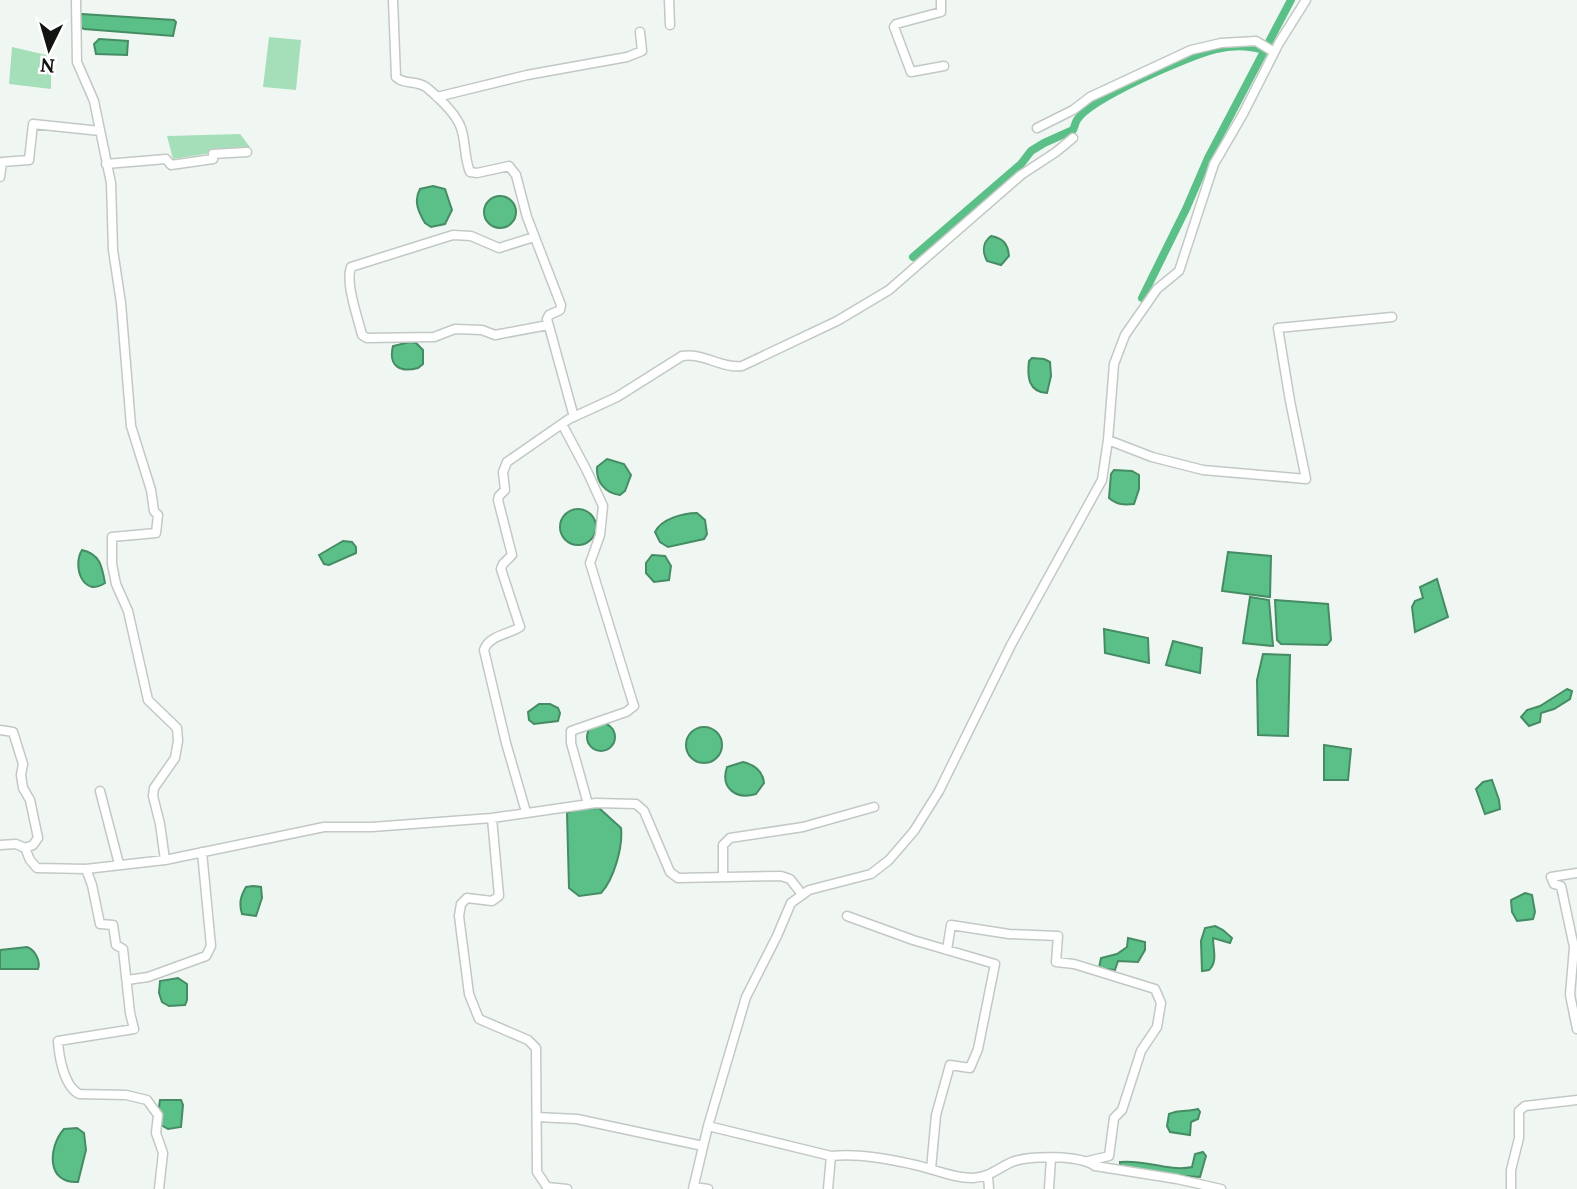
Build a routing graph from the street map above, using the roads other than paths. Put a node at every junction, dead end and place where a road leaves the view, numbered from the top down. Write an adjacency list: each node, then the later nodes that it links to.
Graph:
1 (76, 0): 12 (street)
2 (393, 0): 10 (street)
3 (668, 0): 6 (street)
4 (941, 0): 9 (street)
5 (1306, 0): 8 (street)
6 (670, 25)
7 (640, 32): 10 (street)
8 (1274, 52): 11 (street); 22 (street)
9 (944, 66)
10 (437, 97): 17 (street)
11 (1037, 128)
12 (100, 131): 15 (street); 16 (street)
13 (1073, 138): 20 (street)
14 (247, 152): 15 (street)
15 (106, 164): 32 (street)
16 (0, 177)
17 (534, 237): 19 (street); 19 (street)
18 (1392, 317): 22 (street)
19 (548, 325): 20 (street)
20 (574, 417): 21 (street)
21 (562, 424): 25 (street); 27 (street)
22 (1108, 440): 37 (street)
23 (0, 730): 30 (street)
24 (100, 790): 33 (street)
25 (588, 804): 27 (street); 36 (street)
26 (874, 807): 36 (street)
27 (526, 811): 28 (street)
28 (492, 818): 31 (street); 43 (street)
29 (0, 845): 30 (street)
30 (25, 848): 34 (street)
31 (202, 852): 32 (street); 40 (street)
32 (165, 860): 33 (street)
33 (119, 864): 34 (street)
34 (86, 869): 40 (street)
35 (1577, 873): 41 (street)
36 (723, 876): 37 (street)
37 (799, 891): 44 (street)
38 (847, 916): 39 (street)
39 (947, 950): 48 (street); 49 (street)
40 (127, 981): 52 (street)
41 (1577, 1029)
42 (1577, 1100): 59 (street)
43 (537, 1117): 45 (street); 53 (street)
44 (708, 1126): 45 (street); 46 (street)
45 (703, 1146): 51 (street)
46 (831, 1156): 49 (street); 55 (street)
47 (1051, 1158): 48 (street); 50 (street); 57 (street)
48 (1088, 1161): 58 (street)
49 (931, 1169): 50 (street)
50 (988, 1177): 56 (street)
51 (693, 1188): 54 (street)
52 (159, 1189)
53 (567, 1189)
54 (708, 1189)
55 (828, 1189)
56 (989, 1189)
57 (1049, 1189)
58 (1221, 1189)
59 (1511, 1189)

